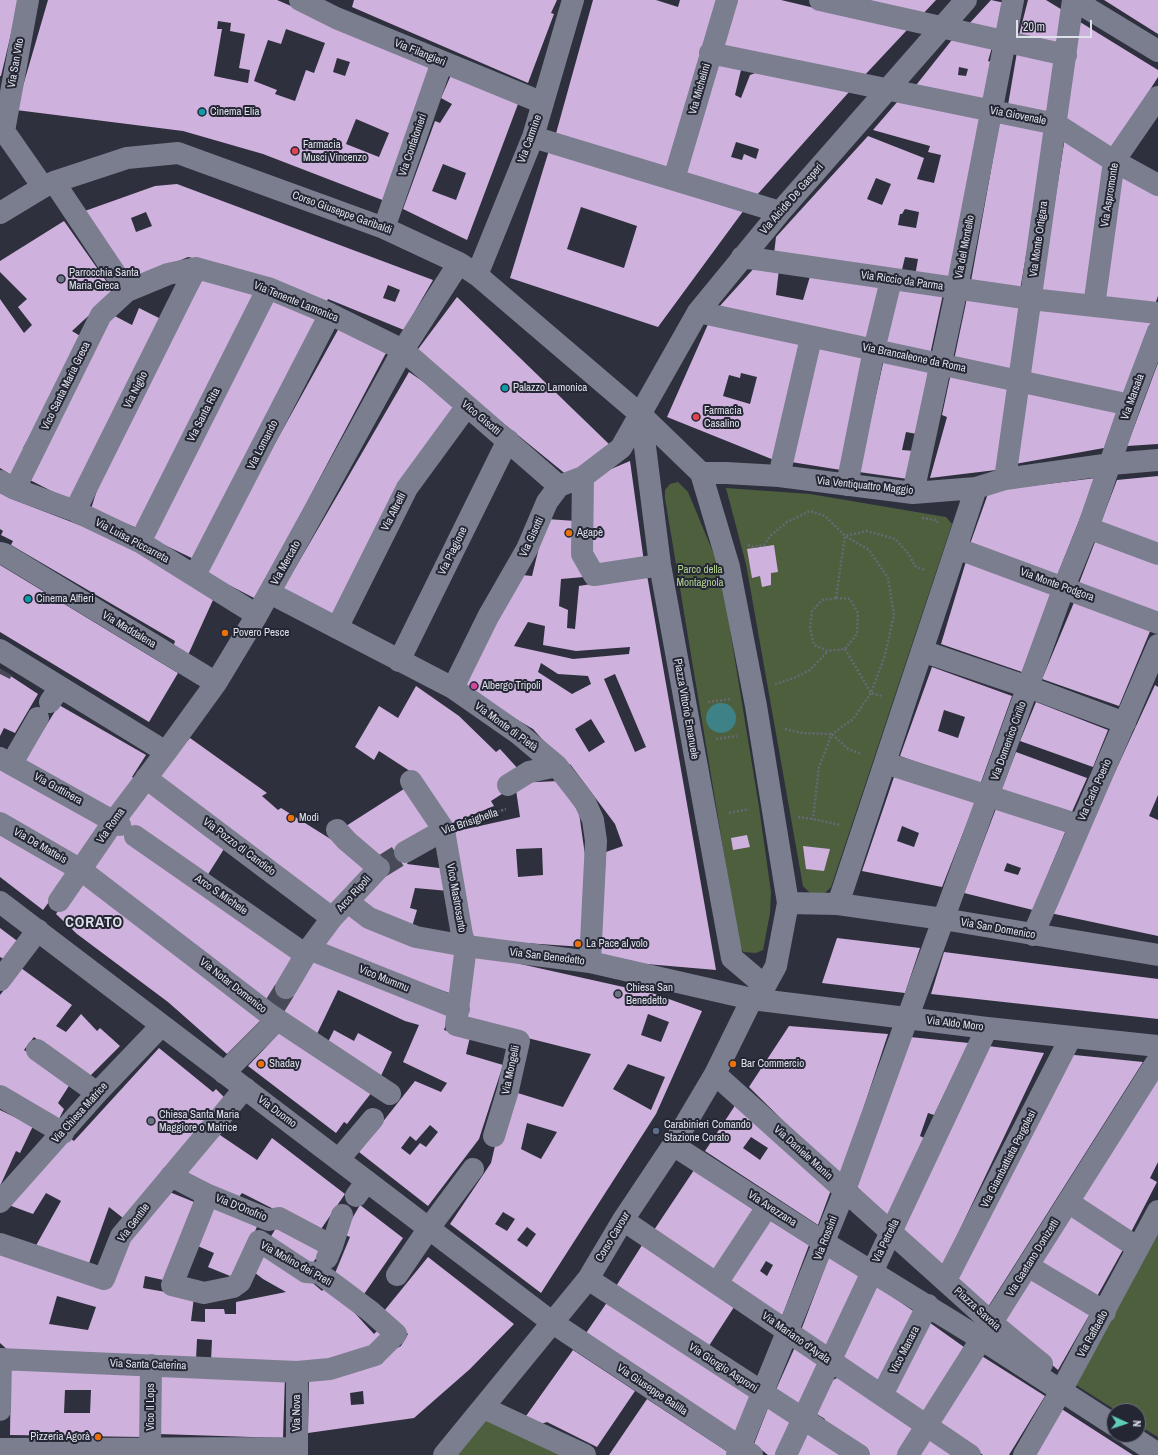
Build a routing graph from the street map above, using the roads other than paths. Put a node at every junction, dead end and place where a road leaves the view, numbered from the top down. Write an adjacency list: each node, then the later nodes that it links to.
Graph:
1 (28, 0): 24 (street, Via San Vito)
2 (300, 0): 9 (street, Via Filangieri)
3 (573, 0): 18 (street, Via Carmine)
4 (727, 0): 13 (street, Via Michelini)
5 (820, 0): 10 (street)
6 (966, 0): 10 (street, Via Alcide De Gasperi)
7 (1013, 0): 11 (street, Via del Montello)
8 (1073, 0): 12 (street); 14 (street, Via Monte Ortigara)
9 (339, 9): 15 (street, Via Filangieri)
10 (941, 28): 11 (street); 16 (street, Via Alcide De Gasperi)
11 (1005, 42): 14 (street); 19 (street, Via del Montello)
12 (1158, 51)
13 (710, 53): 16 (street, Via Giovenale); 23 (street, Via Michelini)
14 (1066, 55): 20 (street, Via Monte Ortigara)
15 (442, 62): 18 (street, Via Filangieri); 28 (street, Via Confalonieri)
16 (888, 89): 19 (street, Via Giovenale); 26 (street, Via Alcide De Gasperi)
17 (1158, 97): 22 (street, Via Aspromonte)
18 (543, 103): 21 (street, Via Carmine)
19 (992, 111): 20 (street, Via Giovenale); 35 (street, Via del Montello)
20 (1056, 124): 22 (street, Via Giovenale); 37 (street, Via Monte Ortigara)
21 (533, 137): 23 (street); 32 (street, Via Carmine)
22 (1114, 161): 25 (street, Via Giovenale); 38 (street, Via Aspromonte)
23 (674, 179): 26 (street)
24 (48, 184): 27 (street, Corso Giuseppe Garibaldi); 28 (street, Corso Giuseppe Garibaldi); 36 (street)
25 (1158, 185)
26 (780, 212): 29 (street, Via Alcide De Gasperi)
27 (0, 213)
28 (384, 228): 30 (street, Corso Giuseppe Garibaldi)
29 (742, 257): 33 (street, Via Riccio da Parma); 39 (street, Via Alcide De Gasperi)
30 (459, 262): 32 (street, Corso Giuseppe Garibaldi); 44 (street, Via Mercato)
31 (196, 268): 34 (street, Via Tenente Lamonica); 36 (street, Via Tenente Lamonica); 63 (street, Via Niglio)
32 (477, 275): 50 (street, Corso Giuseppe Garibaldi)
33 (891, 280): 35 (street, Via Riccio da Parma); 45 (street)
34 (268, 288): 41 (street, Via Tenente Lamonica); 65 (street, Via Santa Rita)
35 (957, 288): 37 (street, Via Riccio da Parma); 46 (street, Via del Montello)
36 (127, 291): 58 (street, Vico Santa Maria Greca)
37 (1030, 299): 38 (street, Via Riccio da Parma); 47 (street, Via Monte Ortigara)
38 (1094, 306): 40 (street, Via Riccio da Parma)
39 (698, 312): 43 (street, Via Brancaleone da Roma); 50 (street, Via Alcide De Gasperi)
40 (1158, 313)
41 (330, 314): 44 (street, Via Tenente Lamonica); 70 (street, Via Lomando)
42 (1158, 331): 48 (street, Via Marsala)
43 (812, 338): 45 (street, Via Brancaleone da Roma); 55 (street)
44 (403, 350): 49 (street, Vico Gisotti); 72 (street, Via Mercato)
45 (874, 350): 46 (street, Via Brancaleone da Roma); 59 (street)
46 (940, 363): 47 (street, Via Brancaleone da Roma); 62 (street, Via del Montello)
47 (1018, 382): 48 (street, Via Brancaleone da Roma); 57 (street, Via Monte Ortigara)
48 (1130, 405): 53 (street, Via Marsala)
49 (467, 406): 51 (street, Vico Gisotti); 75 (street, Via Altrelli)
50 (641, 415): 54 (street); 56 (street); 69 (street, Piazza Vittorio Emanuele)
51 (508, 440): 60 (street, Vico Gisotti); 79 (street, Via Piagione)
52 (1158, 460): 53 (street, Via Ventiquattro Maggio)
53 (1111, 464): 57 (street, Via Ventiquattro Maggio); 64 (street, Via Domenico Cirillo)
54 (701, 473): 55 (street, Via Ventiquattro Maggio); 104 (street)
55 (779, 476): 59 (street, Via Ventiquattro Maggio)
56 (583, 477): 60 (street); 69 (street)
57 (1005, 479): 61 (street, Via Ventiquattro Maggio)
58 (7, 485): 63 (street, Via Luisa Piccarreta)
59 (847, 485): 62 (street, Via Ventiquattro Maggio)
60 (559, 486): 83 (street, Via Gisotti)
61 (976, 488): 62 (street, Via Ventiquattro Maggio); 66 (street)
62 (913, 493)
63 (75, 511): 65 (street, Via Luisa Piccarreta)
64 (1088, 528): 68 (street); 71 (street, Via Domenico Cirillo)
65 (140, 542): 70 (street, Via Luisa Piccarreta)
66 (956, 548): 71 (street, Via Monte Podgora); 77 (street)
67 (0, 553): 81 (street, Via Maddalena)
68 (1158, 554)
69 (660, 564): 116 (street, Piazza Vittorio Emanuele)
70 (195, 575): 73 (street, Via Luisa Piccarreta)
71 (1064, 587): 74 (street, Via Monte Podgora); 82 (street, Via Domenico Cirillo)
72 (270, 593): 73 (street, Via Mercato); 75 (street, Via Monte di Pietà)
73 (258, 616): 81 (street, Via Mercato)
74 (1158, 623)
75 (337, 628): 79 (street, Via Monte di Pietà)
76 (1158, 645): 80 (street, Via Carlo Poerio)
77 (922, 651): 82 (street); 87 (street)
78 (3, 658): 84 (street)
79 (399, 661): 83 (street, Via Monte di Pietà)
80 (1152, 678): 85 (street, Via Carlo Poerio)
81 (216, 683): 86 (street, Via Mercato)
82 (1028, 687): 85 (street); 93 (street, Via Domenico Cirillo)
83 (453, 688): 89 (street, Via Monte di Pietà)
84 (49, 702): 86 (street); 88 (street)
85 (1125, 723): 95 (street, Via Carlo Poerio)
86 (166, 752): 90 (street, Via Roma)
87 (876, 759): 93 (street); 105 (street)
88 (6, 761): 96 (street, Via Guttinera)
89 (557, 766): 92 (street); 113 (street, Via Monte di Pietà)
90 (146, 778): 96 (street, Via Roma); 106 (street, Via Pozzo di Candido)
91 (411, 781): 98 (street, Vico Mastrosanto)
92 (508, 785)
93 (989, 796): 95 (street); 107 (street, Via Domenico Cirillo)
94 (0, 823): 100 (street, Via De Matteis)
95 (1079, 825): 109 (street, Via Carlo Poerio)
96 (123, 827): 100 (street, Via Roma); 111 (street, Arco S.Michele)
97 (337, 830): 103 (street, Arco Ripoli)
98 (444, 830): 99 (street, Via Brisighella); 110 (street, Vico Mastrosanto)
99 (405, 852)
100 (81, 870): 101 (street, Via Roma); 117 (street, Via Notar Domenico)
101 (59, 901)
102 (0, 902): 108 (street, Via Duomo)
103 (348, 902): 106 (street, Arco Ripoli); 110 (street, Via San Benedetto)
104 (788, 903): 105 (street); 116 (street)
105 (838, 904): 107 (street, Via San Domenico)
106 (332, 918): 111 (street, Arco Ripoli)
107 (943, 919): 109 (street, Via San Domenico); 119 (street, Via Domenico Cirillo)
108 (38, 930): 114 (street); 120 (street, Via Duomo)
109 (1033, 935): 112 (street, Via San Domenico)
110 (466, 946): 113 (street, Via San Benedetto); 118 (street, Vico Mastrosanto)
111 (308, 952): 115 (street); 118 (street, Vico Mummu)
112 (1158, 955)
113 (590, 962): 116 (street, Via San Benedetto)
114 (3, 970)
115 (286, 988)
116 (758, 993): 119 (street, Via Aldo Moro); 127 (street, Corso Cavour)
117 (273, 1014): 126 (street); 130 (street, Via Notar Domenico)
118 (458, 1017): 134 (street, Via Mongelli)
119 (907, 1018): 121 (street, Via Aldo Moro); 139 (street, Via Rossini)
120 (160, 1026): 126 (street, Via Duomo); 129 (street, Via Chiesa Matrice)
121 (987, 1028): 122 (street, Via Aldo Moro); 149 (street, Via Petrella)
122 (1071, 1037): 123 (street, Via Aldo Moro); 160 (street, Via Giambattista Pergolesi)
123 (1158, 1046)
124 (37, 1050): 129 (street)
125 (1158, 1060): 142 (street, Via Gaetano Donizetti)
126 (224, 1073): 128 (street, Via Duomo)
127 (715, 1074): 135 (street, Corso Cavour); 139 (street, Via Daniele Manin)
128 (245, 1088): 136 (street, Via Duomo); 138 (street, Via Gentile)
129 (97, 1093): 133 (street, Via Chiesa Matrice)
130 (390, 1094)
131 (0, 1096): 133 (street)
132 (373, 1119): 136 (street)
133 (63, 1132): 141 (street, Via Chiesa Matrice)
134 (494, 1136)
135 (673, 1145): 143 (street, Via Avezzana); 147 (street, Corso Cavour)
136 (339, 1160): 148 (street, Via Duomo)
137 (473, 1169): 148 (street)
138 (171, 1176): 140 (street, Via D'Onofrio); 152 (street, Via Gentile)
139 (845, 1190): 149 (street, Via Daniele Manin); 151 (street, Via Rossini)
140 (208, 1195): 146 (street, Via D'Onofrio); 150 (street, Via Molino dei Preti)
141 (0, 1202)
142 (1068, 1202): 154 (street); 155 (street, Via Gaetano Donizetti)
143 (767, 1207): 151 (street, Via Avezzana); 161 (street)
144 (1158, 1211): 154 (street, Via Raffaello)
145 (342, 1215): 153 (street)
146 (269, 1220): 150 (street); 153 (street, Via D'Onofrio)
147 (623, 1220): 159 (street, Corso Cavour); 161 (street, Via Mariano d'Ayala)
148 (429, 1228): 158 (street); 164 (street, Via Duomo)
149 (891, 1231): 156 (street, Via Petrella); 160 (street, Piazza Savoia)
150 (259, 1241): 157 (street, Via Molino dei Preti)
151 (825, 1243): 156 (street, Via Avezzana); 166 (street, Via Rossini)
152 (0, 1244)
153 (332, 1246): 157 (street)
154 (1138, 1248): 163 (street, Via Raffaello)
155 (1028, 1266): 163 (street); 165 (street, Via Gaetano Donizetti)
156 (871, 1272): 162 (street, Piazza Savoia); 168 (street, Via Petrella)
157 (319, 1273): 170 (street, Via Molino dei Preti)
158 (398, 1275)
159 (588, 1279): 164 (street, Corso Cavour); 172 (street, Via Giorgio Asproni)
160 (946, 1280): 165 (street, Piazza Savoia)
161 (717, 1283): 166 (street, Via Mariano d'Ayala)
162 (928, 1305): 165 (street, Piazza Savoia); 173 (street, Vico Manara)
163 (1104, 1312): 171 (street, Via Raffaello)
164 (553, 1324): 175 (street, Corso Cavour); 184 (street, Via Giuseppe Balilla)
165 (986, 1330): 171 (street, Piazza Savoia); 179 (street, Via Gaetano Donizetti)
166 (789, 1331): 168 (street, Via Mariano d'Ayala); 172 (street, Via Rossini)
167 (0, 1359): 169 (street, Via Santa Caterina); 174 (street)
168 (830, 1361): 173 (street, Via Mariano d'Ayala); 177 (street, Via Petrella)
169 (151, 1365): 170 (street, Via Santa Caterina); 182 (street, Vico II Lops)
170 (297, 1372): 183 (street, Via Nova)
171 (1063, 1388): 178 (street, Piazza Savoia); 193 (street, Via Raffaello)
172 (762, 1393): 177 (street, Via Giorgio Asproni); 184 (street, Via Rossini)
173 (882, 1394): 179 (street, Via Mariano d'Ayala)
174 (0, 1400): 176 (street)
175 (484, 1408): 187 (street, Corso Cavour); 188 (street)
176 (0, 1410)
177 (804, 1419): 189 (street, Via Petrella); 190 (street, Via Giorgio Asproni)
178 (1106, 1419)
179 (927, 1424): 191 (street, Via Gaetano Donizetti); 192 (street, Via Mariano d'Ayala)
180 (1141, 1443): 185 (street)
181 (0, 1449): 182 (street); 186 (street)
182 (150, 1449): 183 (street)
183 (297, 1452)
184 (743, 1453)
185 (1158, 1454)
186 (2, 1455)
187 (444, 1455)
188 (585, 1455)
189 (786, 1455)
190 (859, 1455)
191 (908, 1455)
192 (970, 1455)
193 (1024, 1455)

